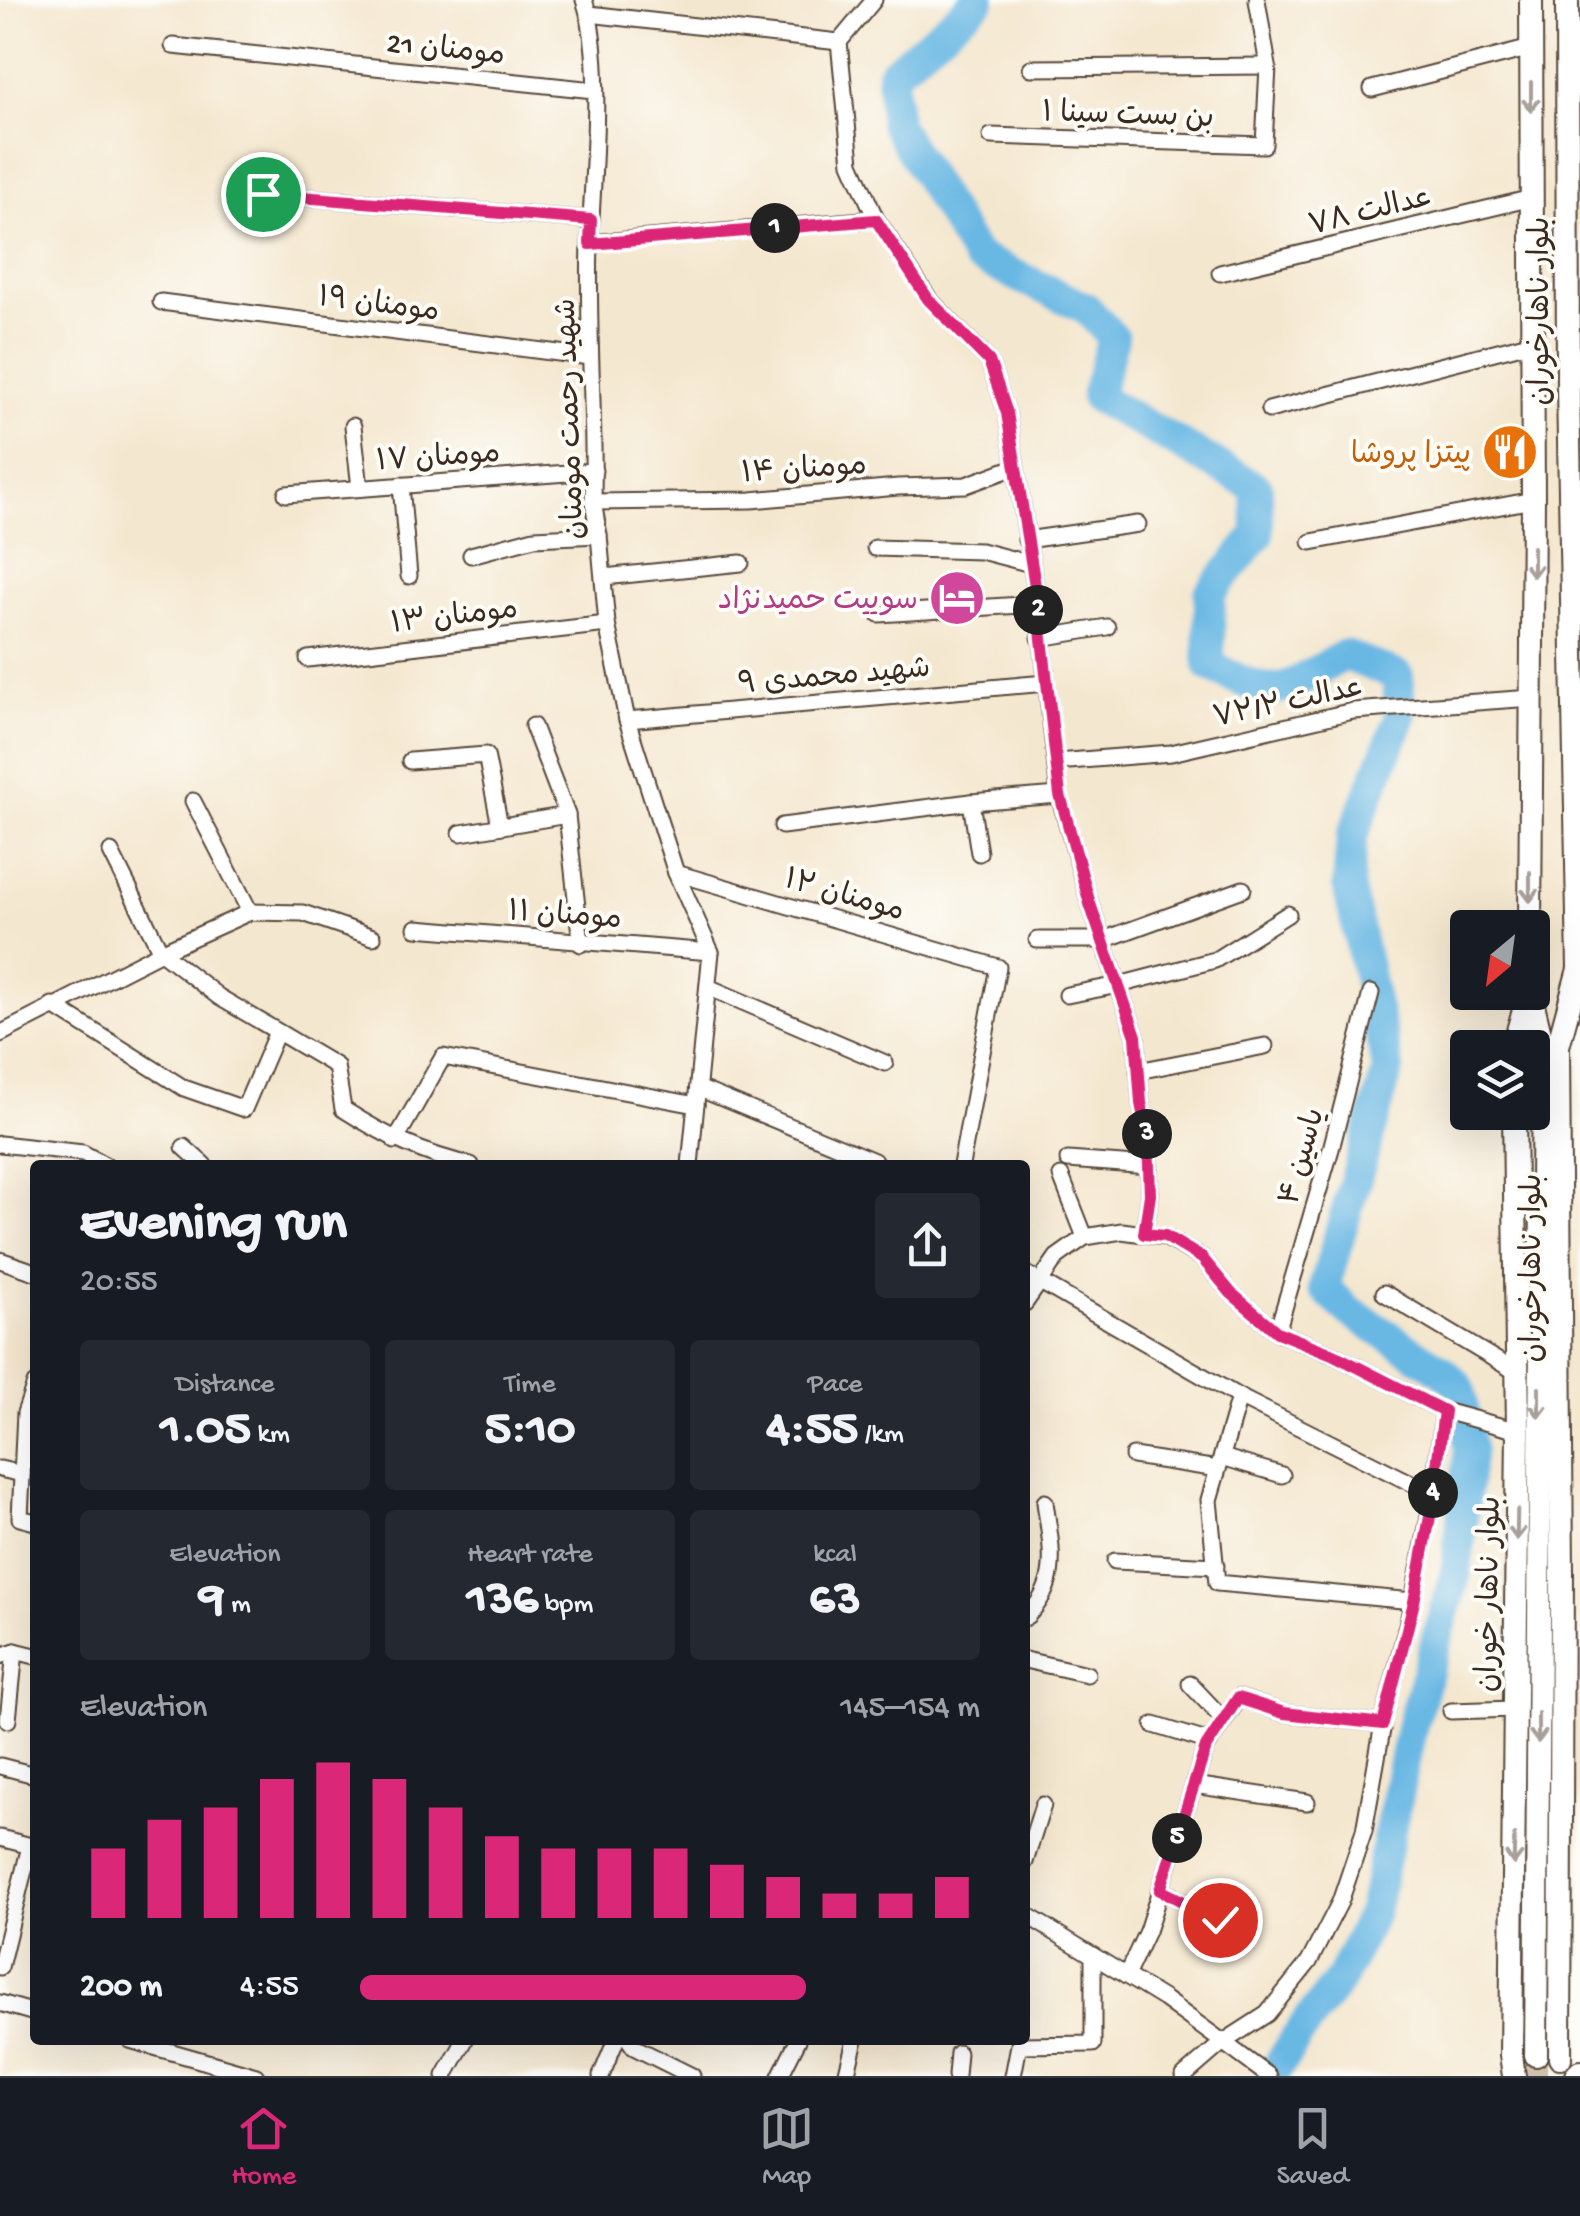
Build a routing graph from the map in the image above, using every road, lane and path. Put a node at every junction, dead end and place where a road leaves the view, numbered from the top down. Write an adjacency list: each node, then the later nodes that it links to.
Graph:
1 (874, 0): 6 (street)
2 (1257, 0): 9 (street)
3 (1531, 0): 8 (main road, بلوار ناهارخوران)
4 (1571, 6): 14 (main road, بلوار ناهارخوران)
5 (586, 7): 6 (street); 12 (street, شهید رحمت مومنان)
6 (839, 42): 18 (street)
7 (173, 46): 12 (street, مومنان 21)
8 (1531, 48): 11 (street); 16 (main road, بلوار ناهارخوران, one-way to 16)
9 (1268, 66): 10 (street); 13 (street, ۱ بن بست سینا)
10 (1032, 68)
11 (1372, 89)
12 (594, 90): 17 (street, شهید رحمت مومنان)
13 (991, 136)
14 (1574, 155): 24 (main road, بلوار ناهارخوران)
15 (263, 194): 17 (street)
16 (1532, 198): 20 (street, ۷۸ عدالت); 22 (main road, بلوار ناهارخوران)
17 (591, 220): 19 (street, شهید رحمت مومنان)
18 (876, 220): 19 (street); 27 (street)
19 (590, 244): 23 (street, شهید رحمت مومنان)
20 (1220, 273)
21 (162, 302): 23 (street, مومنان ۱۹)
22 (1533, 342): 25 (street); 32 (main road, بلوار ناهارخوران)
23 (590, 356): 28 (street, شهید رحمت مومنان)
24 (1574, 387): 49 (main road, بلوار ناهارخوران)
25 (1269, 410)
26 (353, 426): 30 (street)
27 (1015, 468): 33 (street, مومنان ۱۴); 36 (street)
28 (594, 470): 29 (street, مومنان ۱۷); 33 (street, شهید رحمت مومنان)
29 (402, 485): 30 (street, مومنان ۱۷); 42 (street)
30 (360, 488): 31 (street, مومنان ۱۷)
31 (286, 494)
32 (1534, 500): 37 (street); 52 (main road, بلوار ناهارخوران, one-way to 52)
33 (593, 502): 35 (street, شهید رحمت مومنان)
34 (1138, 524): 36 (street)
35 (600, 535): 39 (street); 43 (street, شهید رحمت مومنان)
36 (1026, 540): 41 (street)
37 (1312, 542)
38 (875, 548): 41 (street)
39 (471, 555)
40 (742, 563): 43 (street)
41 (1030, 564): 44 (street)
42 (408, 576)
43 (604, 577): 46 (street, شهید رحمت مومنان)
44 (1038, 604): 45 (street); 48 (street)
45 (879, 614)
46 (607, 624): 50 (street, مومنان ۱۳); 53 (street, شهید رحمت مومنان)
47 (1108, 627): 48 (street)
48 (1040, 638): 51 (street)
49 (1577, 657): 78 (main road, بلوار ناهارخوران)
50 (308, 660)
51 (1046, 683): 53 (street, ۹ شهید محمدی); 56 (street)
52 (1532, 698): 56 (street, عدالت ۷۲/۲); 68 (main road, بلوار ناهارخوران, one-way to 68)
53 (627, 720): 66 (street, شهید رحمت مومنان)
54 (533, 726): 60 (street)
55 (410, 761): 61 (street)
56 (1056, 762): 57 (street)
57 (1060, 795): 59 (street); 74 (street)
58 (193, 801): 69 (street)
59 (971, 802): 62 (street); 65 (street)
60 (567, 815): 61 (street); 75 (street)
61 (500, 826): 63 (street)
62 (782, 826)
63 (461, 833)
64 (111, 852): 76 (street)
65 (979, 853)
66 (676, 873): 77 (street, شهید رحمت مومنان); 102 (street, مومنان ۱۲)
67 (1244, 889): 74 (street)
68 (1530, 910)
69 (250, 912): 72 (street); 76 (street)
70 (1288, 914): 79 (street)
71 (416, 928): 75 (street, مومنان ۱۱)
72 (373, 936)
73 (1037, 940): 74 (street)
74 (1103, 940): 79 (street)
75 (581, 944): 77 (street, مومنان ۱۱)
76 (162, 952): 84 (street); 86 (street)
77 (710, 952): 80 (street, شهید رحمت مومنان)
78 (1579, 969): 81 (main road); 168 (main road, بلوار ناهارخوران)
79 (1120, 985): 83 (street); 90 (street)
80 (708, 987): 89 (street); 91 (street, شهید رحمت مومنان)
81 (1580, 988)
82 (1371, 994): 112 (street, یاسین ۴)
83 (1067, 995)
84 (52, 1005): 86 (street); 87 (street)
85 (1533, 1010): 168 (main road, بلوار ناهارخوران, one-way to 168)
86 (277, 1032): 94 (street)
87 (0, 1034)
88 (1264, 1046): 90 (street)
89 (885, 1063)
90 (1138, 1071): 104 (street)
91 (698, 1088): 92 (street, شهید رحمت مومنان); 101 (street)
92 (696, 1105): 94 (street); 100 (street, شهید رحمت مومنان)
93 (1514, 1130): 113 (main road, بلوار ناهار خوران)
94 (396, 1142): 99 (street)
95 (0, 1144): 97 (street)
96 (184, 1147): 98 (street)
97 (96, 1160)
98 (198, 1160)
99 (437, 1160)
100 (690, 1160)
101 (874, 1160)
102 (962, 1160)
103 (1068, 1160): 104 (street)
104 (1149, 1166): 106 (street)
105 (1061, 1176): 107 (street)
106 (1144, 1234): 107 (street); 112 (street)
107 (1085, 1237): 110 (street)
108 (0, 1260): 109 (street)
109 (30, 1270)
110 (1032, 1278): 114 (street)
111 (1384, 1293): 113 (street)
112 (1277, 1332): 116 (street)
113 (1518, 1373): 117 (main road, بلوار ناهار خوران)
114 (1239, 1397): 119 (street); 123 (street)
115 (30, 1398): 121 (street)
116 (1450, 1413): 117 (street); 123 (street)
117 (1518, 1431): 134 (main road, بلوار ناهار خوران, one-way to 134)
118 (1133, 1456): 119 (street)
119 (1220, 1463): 122 (street); 127 (street)
120 (0, 1469): 121 (street)
121 (22, 1474): 125 (street)
122 (1282, 1475)
123 (1433, 1494): 128 (street)
124 (1045, 1502): 129 (street)
125 (27, 1520)
126 (1116, 1562): 127 (street)
127 (1217, 1575): 128 (street)
128 (1414, 1602): 138 (street)
129 (1030, 1613)
130 (8, 1653): 136 (street)
131 (1030, 1661): 132 (street)
132 (1087, 1674)
133 (1190, 1684): 137 (street)
134 (1515, 1709): 135 (street); 169 (main road, بلوار ناهار خوران, one-way to 169)
135 (1451, 1711)
136 (8, 1720)
137 (1224, 1720): 138 (street); 140 (street)
138 (1383, 1724): 158 (street)
139 (1154, 1726): 140 (street)
140 (1210, 1742): 143 (street)
141 (0, 1766): 142 (street)
142 (30, 1775)
143 (1194, 1785): 144 (street); 150 (street)
144 (1306, 1802)
145 (1043, 1805): 148 (street)
146 (0, 1838): 147 (street)
147 (30, 1846)
148 (1030, 1846)
149 (30, 1854): 154 (street)
150 (1160, 1890): 152 (street); 155 (street)
151 (1030, 1917): 153 (street)
152 (1203, 1947)
153 (1093, 1956): 155 (street); 166 (street)
154 (0, 1967)
155 (1126, 1976): 158 (street)
156 (0, 2003): 157 (street)
157 (30, 2012)
158 (1222, 2043): 178 (street); 179 (street)
159 (148, 2045): 170 (street)
160 (462, 2045): 171 (street)
161 (614, 2045): 172 (street)
162 (633, 2045): 173 (street)
163 (796, 2045): 174 (street)
164 (855, 2045): 175 (street)
165 (1020, 2045): 177 (street)
166 (1030, 2045)
167 (958, 2053): 176 (street)
168 (1543, 2063): 169 (main road)
169 (1513, 2066)
170 (256, 2076)
171 (445, 2076)
172 (601, 2076)
173 (692, 2076)
174 (780, 2076)
175 (846, 2076)
176 (956, 2076)
177 (1014, 2076)
178 (1184, 2076)
179 (1269, 2076)

